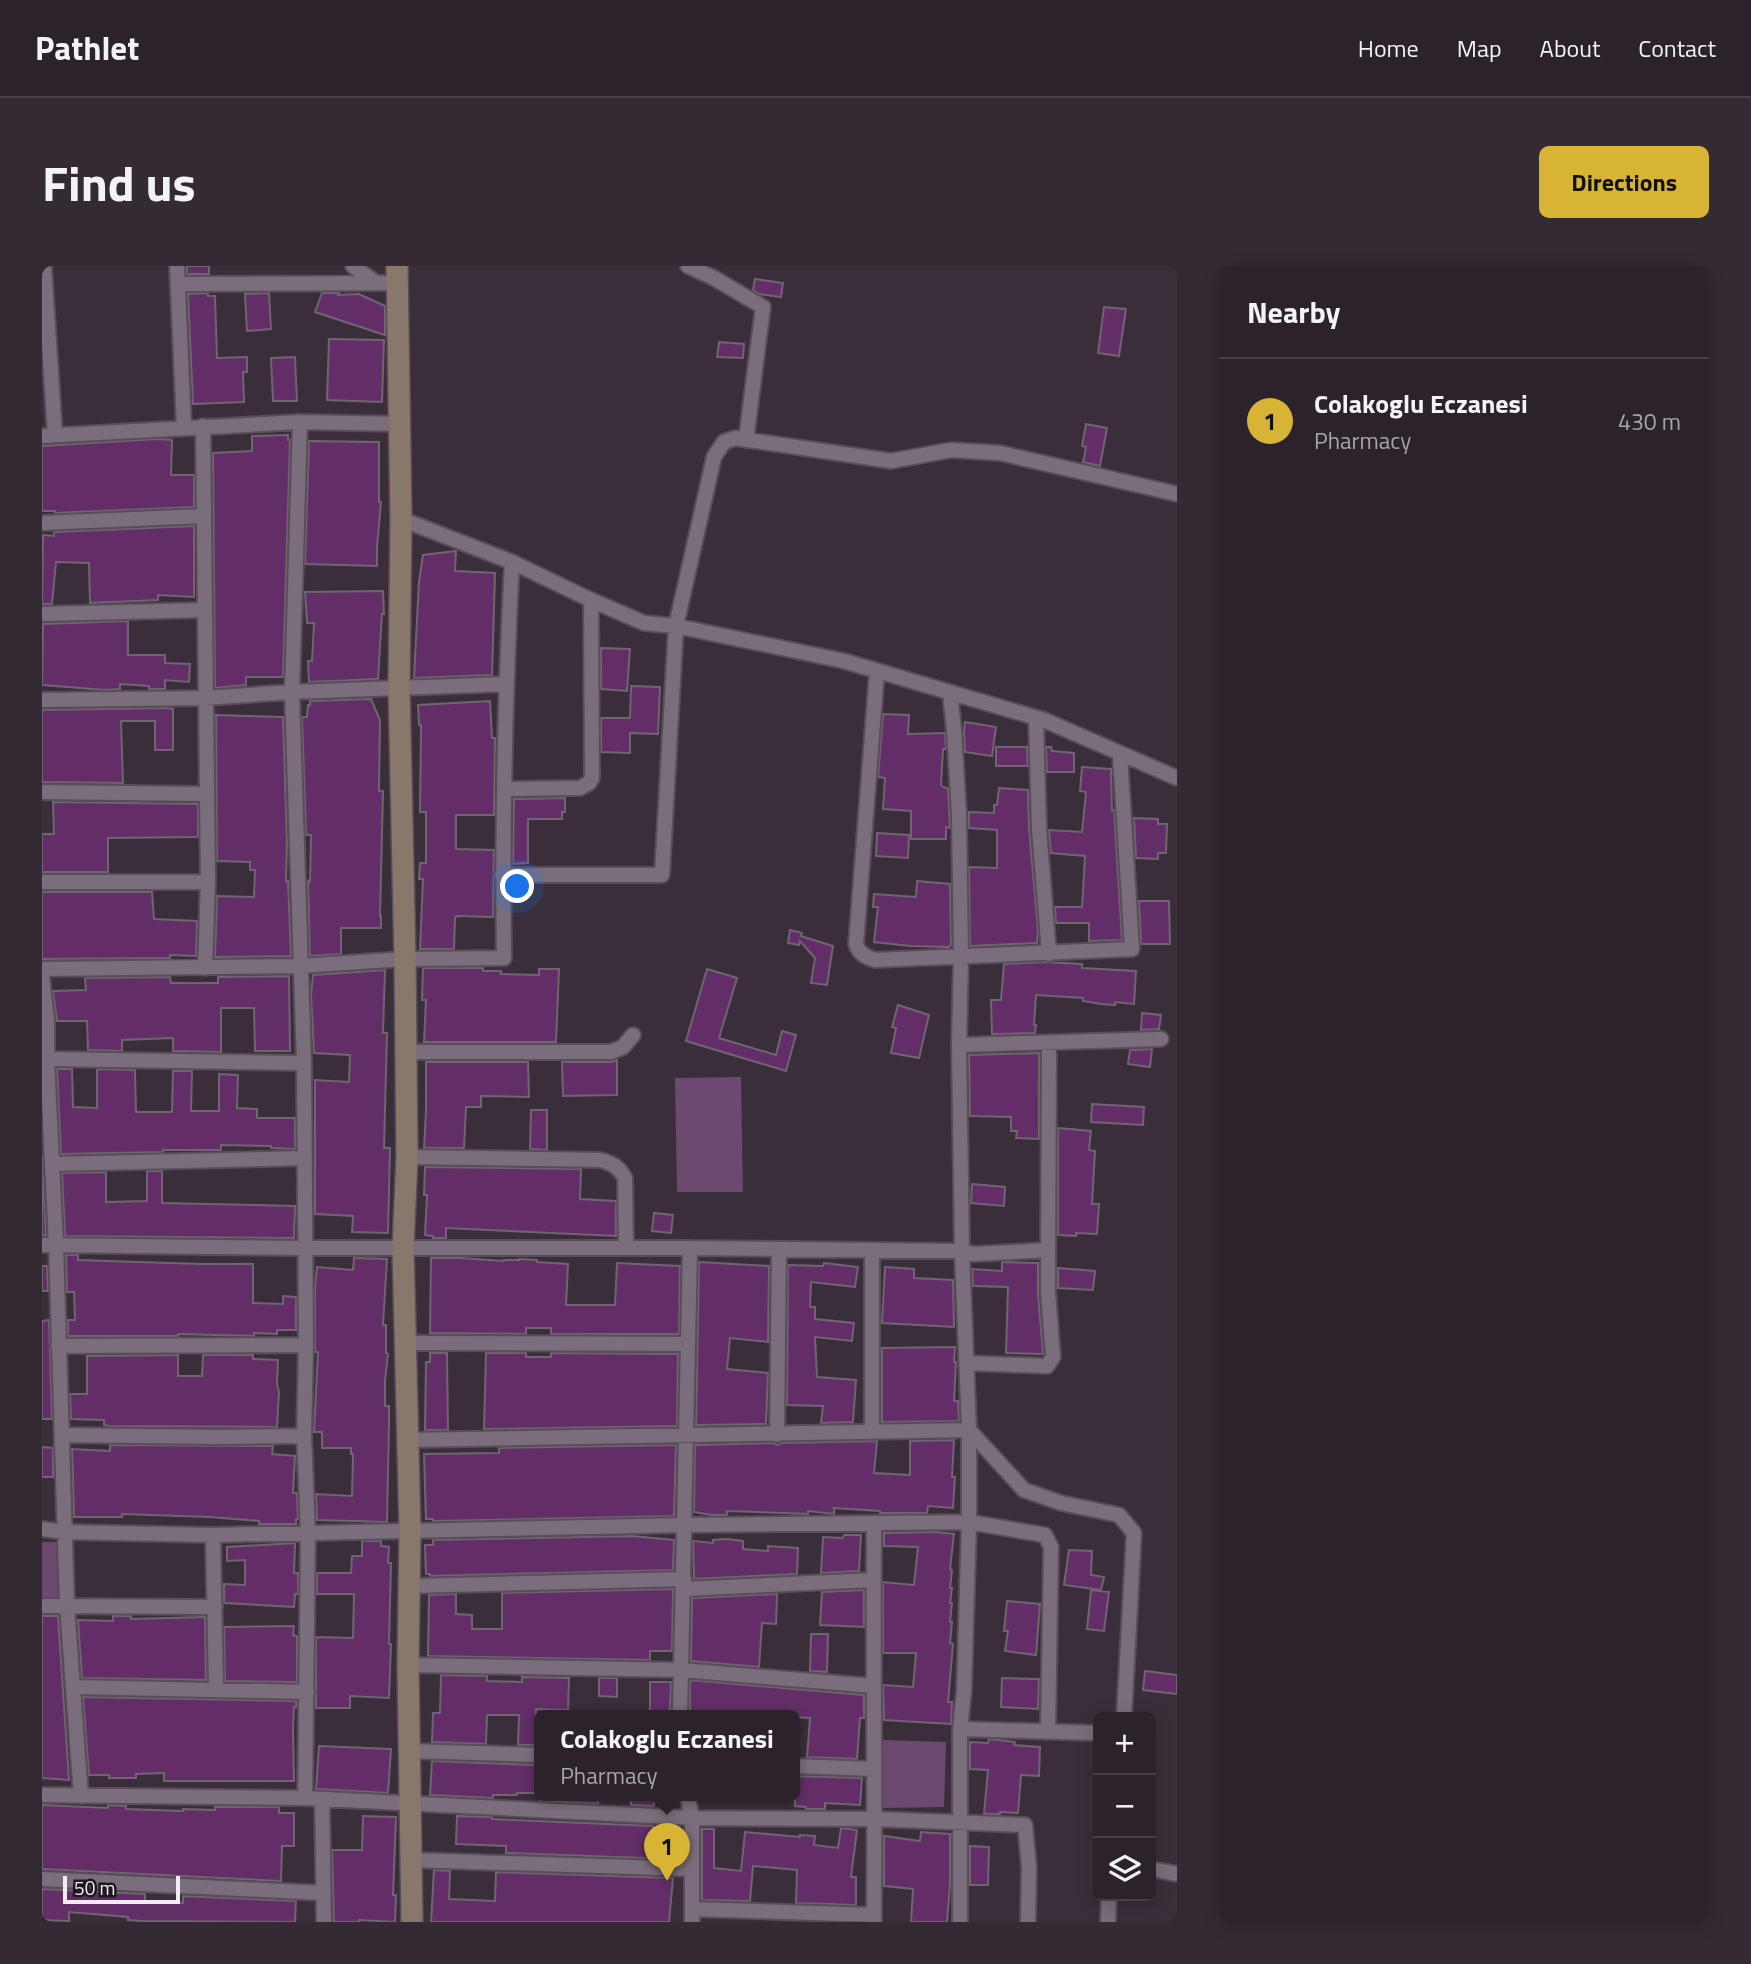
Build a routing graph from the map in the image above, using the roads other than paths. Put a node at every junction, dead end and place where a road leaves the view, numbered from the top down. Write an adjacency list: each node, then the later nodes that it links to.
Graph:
1 (44, 266): 11 (street)
2 (177, 266): 6 (street)
3 (353, 266): 5 (street)
4 (688, 266): 12 (street)
5 (390, 277): 6 (street); 8 (street)
6 (178, 284): 10 (street)
7 (300, 422): 8 (street); 9 (street); 25 (street)
8 (401, 424): 15 (street)
9 (203, 426): 10 (street); 14 (street)
10 (184, 427): 11 (street)
11 (48, 435)
12 (746, 440): 13 (street); 21 (street)
13 (1177, 494)
14 (203, 516): 16 (street); 19 (street)
15 (401, 519): 17 (street); 24 (street)
16 (42, 523)
17 (512, 562): 18 (street); 23 (street)
18 (591, 600): 21 (street); 32 (street)
19 (204, 610): 20 (street); 27 (street)
20 (42, 614)
21 (676, 626): 22 (street); 35 (street)
22 (877, 671): 26 (street); 39 (street)
23 (506, 684): 24 (street); 32 (street)
24 (399, 688): 25 (street); 40 (street)
25 (292, 692): 27 (street); 41 (street)
26 (950, 692): 29 (street); 39 (street)
27 (204, 698): 28 (street); 34 (street)
28 (42, 700)
29 (1036, 718): 30 (street); 38 (street)
30 (1120, 755): 31 (street); 38 (street)
31 (1177, 778)
32 (504, 789): 35 (street)
33 (42, 792): 34 (street)
34 (206, 794): 37 (street)
35 (502, 875): 40 (street)
36 (42, 882): 37 (street)
37 (208, 882): 42 (street)
38 (1049, 954): 39 (street)
39 (961, 956): 48 (street)
40 (405, 959): 41 (street); 49 (street)
41 (300, 966): 42 (street); 51 (street)
42 (205, 968): 43 (street)
43 (42, 969)
44 (42, 977): 50 (street)
45 (633, 1035): 49 (street)
46 (1161, 1040): 47 (street)
47 (1049, 1042): 48 (street); 61 (street)
48 (959, 1045): 63 (street)
49 (405, 1052): 52 (street)
50 (47, 1059): 51 (street); 54 (street)
51 (304, 1063): 53 (street)
52 (407, 1157): 57 (street); 58 (street)
53 (304, 1158): 54 (street); 56 (street)
54 (52, 1164): 55 (street)
55 (49, 1245): 56 (street); 67 (street)
56 (305, 1248): 57 (street); 66 (street)
57 (403, 1248): 58 (street); 64 (street)
58 (626, 1248): 59 (street)
59 (690, 1248): 60 (street); 65 (street)
60 (779, 1250): 62 (street); 73 (street)
61 (1048, 1250): 63 (street); 68 (street)
62 (872, 1251): 63 (street); 70 (street)
63 (962, 1253): 68 (street)
64 (407, 1343): 65 (street); 75 (street)
65 (687, 1344): 71 (street)
66 (306, 1345): 67 (street); 74 (street)
67 (58, 1346): 72 (street)
68 (967, 1363): 69 (street)
69 (970, 1430): 70 (street); 76 (street); 97 (street)
70 (872, 1432): 73 (street)
71 (685, 1434): 73 (street); 75 (street); 78 (street)
72 (62, 1435): 74 (street); 81 (street)
73 (777, 1435)
74 (304, 1436): 82 (street)
75 (408, 1440): 80 (street)
76 (969, 1522): 77 (street); 98 (street); 99 (street)
77 (874, 1523): 78 (street); 84 (street)
78 (684, 1525): 80 (street); 85 (street)
79 (42, 1529): 81 (street)
80 (410, 1531): 82 (street); 86 (street)
81 (64, 1532): 83 (street); 88 (street)
82 (308, 1533): 83 (street); 95 (street)
83 (213, 1535): 89 (street)
84 (873, 1580): 85 (street); 92 (street)
85 (683, 1584): 86 (street); 91 (street)
86 (410, 1586): 90 (street)
87 (42, 1606): 88 (street)
88 (67, 1606): 89 (street); 93 (street)
89 (215, 1607): 94 (street)
90 (408, 1665): 91 (street); 101 (street)
91 (681, 1670): 92 (street); 96 (street)
92 (873, 1686): 104 (street)
93 (73, 1687): 94 (street); 106 (street)
94 (216, 1690): 95 (street)
95 (307, 1692): 107 (street)
96 (680, 1710)
97 (1124, 1712)
98 (960, 1729): 99 (street); 113 (street)
99 (1048, 1731): 100 (street)
100 (1093, 1733)
101 (409, 1751): 102 (street); 110 (street)
102 (534, 1755)
103 (800, 1766): 104 (street)
104 (873, 1769): 112 (street)
105 (42, 1795): 106 (street)
106 (81, 1796): 107 (street)
107 (305, 1798): 108 (street)
108 (322, 1799): 110 (street); 119 (street)
109 (688, 1801): 111 (street)
110 (411, 1803): 111 (street); 114 (street)
111 (692, 1818): 112 (street); 115 (street)
112 (875, 1819): 113 (street); 122 (street)
113 (959, 1824): 125 (street); 126 (street)
114 (411, 1860): 115 (street); 124 (street)
115 (692, 1869): 121 (street)
116 (1156, 1870): 117 (street)
117 (1177, 1874)
118 (42, 1879): 119 (street)
119 (323, 1893): 123 (street)
120 (1109, 1901): 127 (street)
121 (693, 1916): 122 (street)
122 (874, 1919)
123 (324, 1922)
124 (412, 1922)
125 (960, 1922)
126 (1028, 1922)
127 (1108, 1922)

